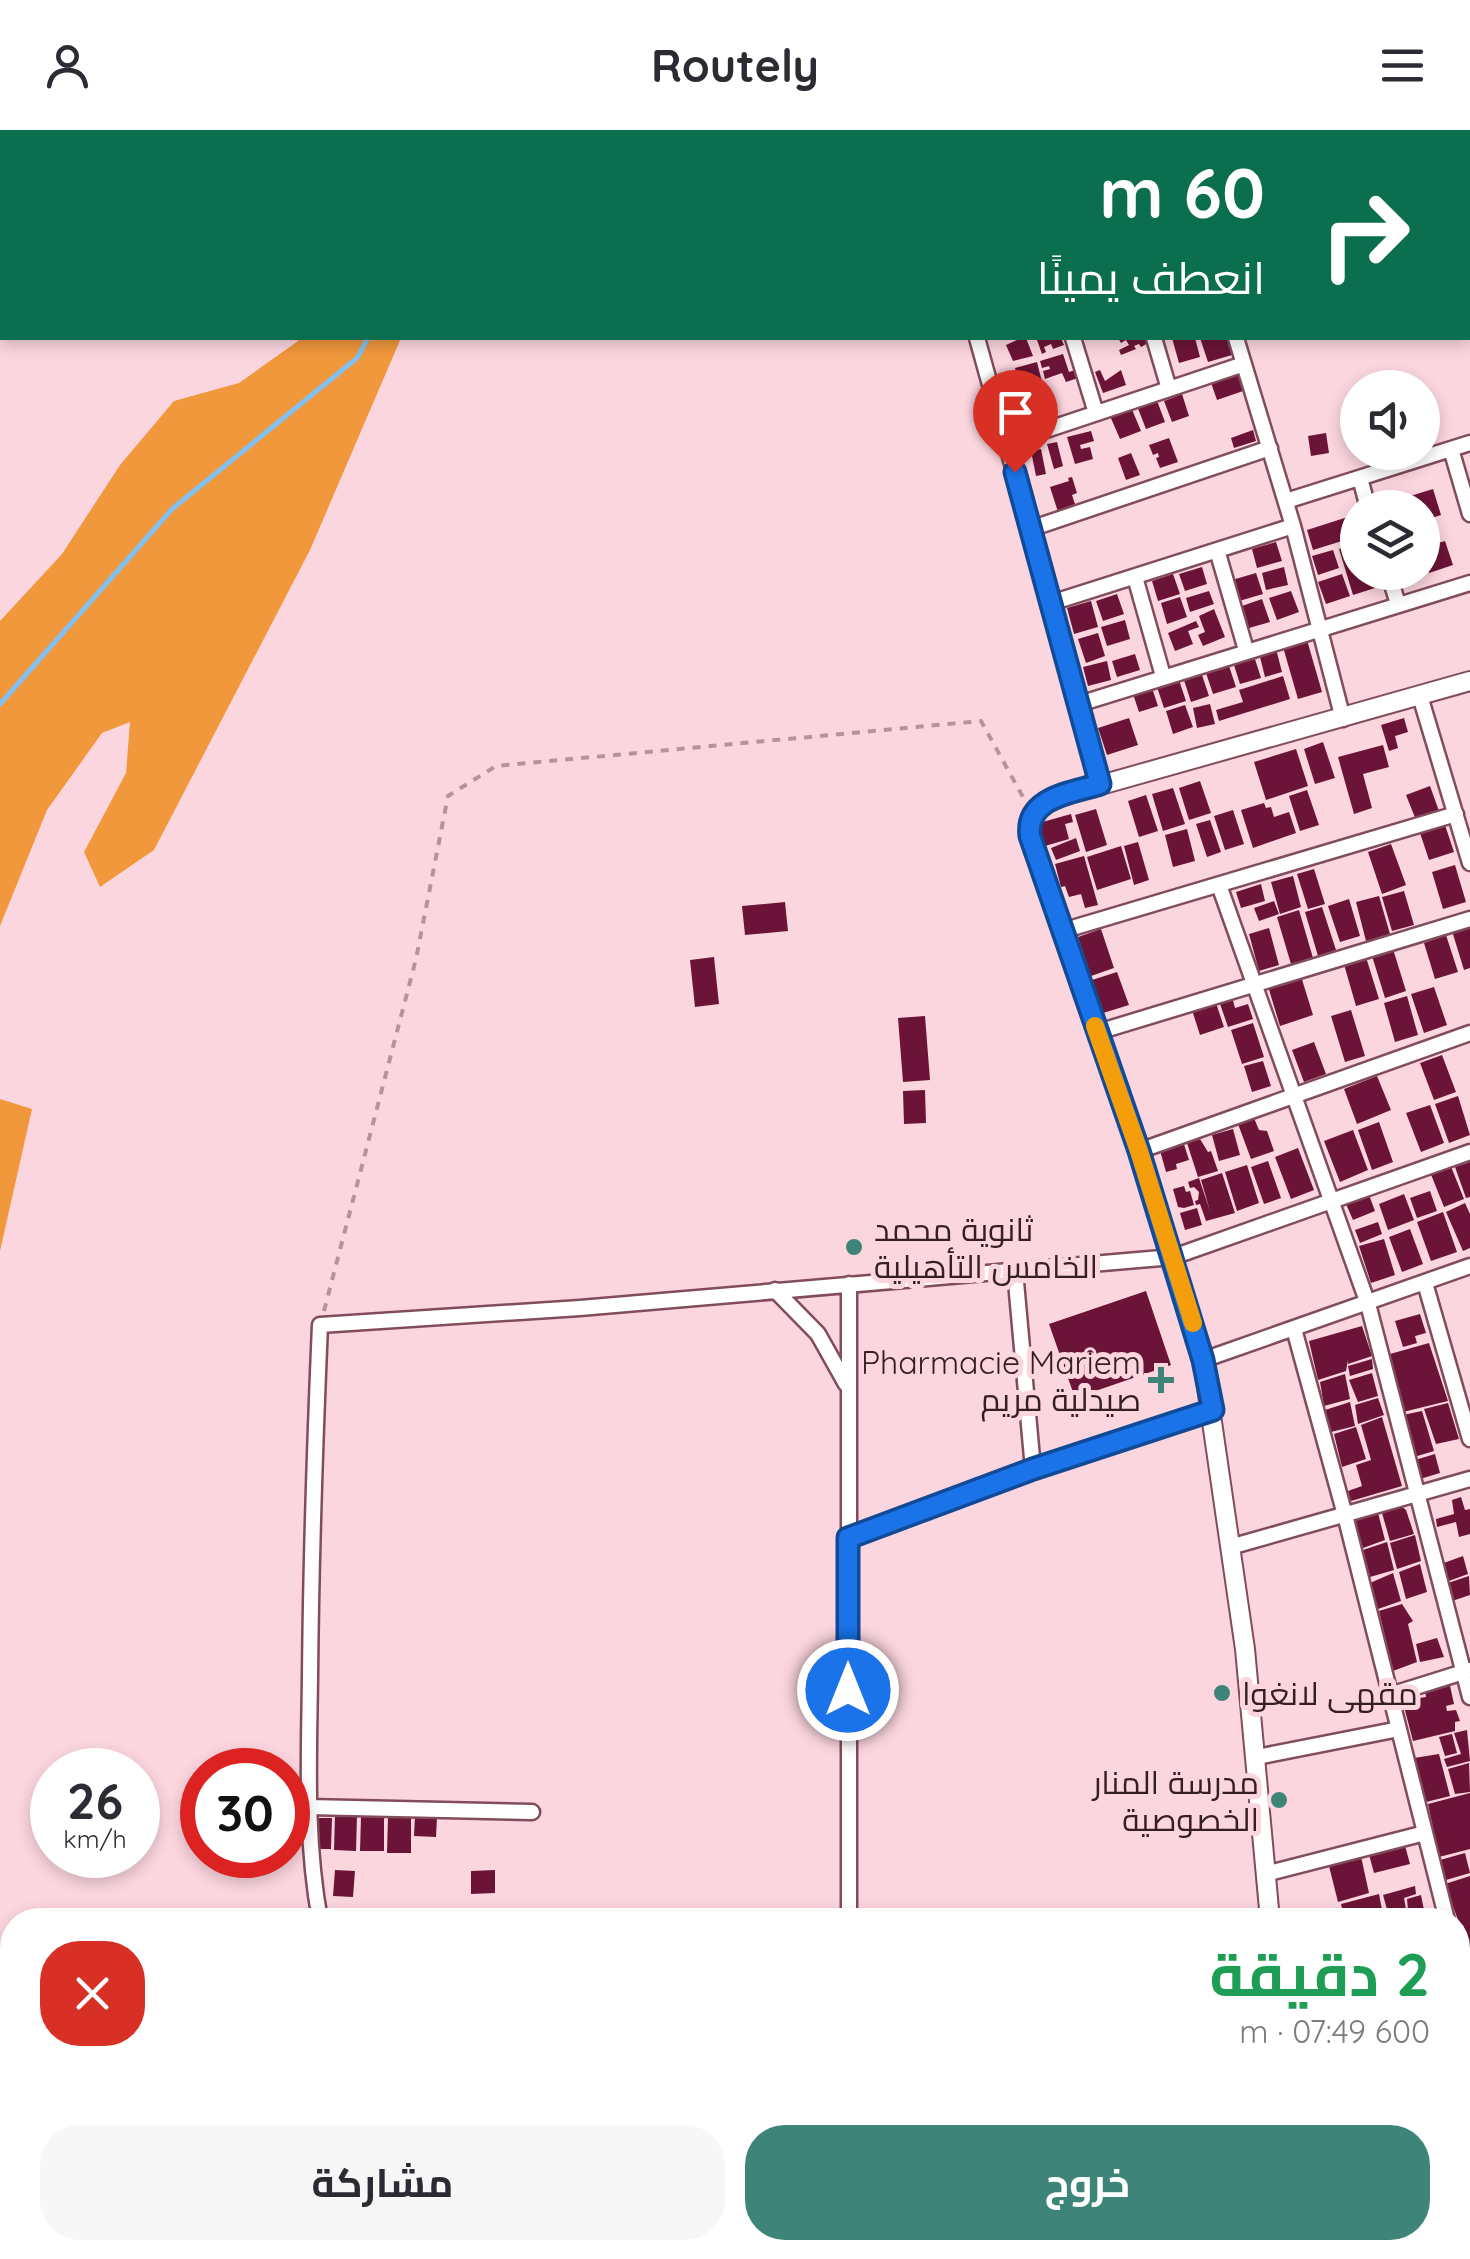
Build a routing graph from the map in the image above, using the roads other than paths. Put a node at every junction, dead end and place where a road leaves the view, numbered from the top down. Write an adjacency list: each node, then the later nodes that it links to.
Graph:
1 (978, 340): 8 (street)
2 (1074, 340): 7 (street)
3 (1155, 340): 6 (street)
4 (1237, 340): 5 (street)
5 (1244, 364): 6 (street); 10 (street)
6 (1170, 388): 7 (street)
7 (1096, 413): 8 (street)
8 (1007, 442): 17 (street)
9 (1470, 442): 11 (street)
10 (1270, 448): 14 (street); 17 (street)
11 (1451, 449): 12 (street); 15 (street)
12 (1360, 478): 13 (street); 14 (street)
13 (1363, 490)
14 (1286, 501): 16 (street)
15 (1470, 514)
16 (1293, 526): 18 (street); 24 (street)
17 (1030, 529): 22 (street)
18 (1217, 550): 19 (street); 25 (street)
19 (1135, 577): 22 (street); 26 (street)
20 (1470, 582): 23 (street)
21 (1394, 590): 23 (street)
22 (1051, 602): 29 (street)
23 (1398, 604): 24 (street)
24 (1320, 628): 25 (street); 30 (street)
25 (1246, 650): 26 (street)
26 (1163, 676): 29 (street)
27 (1470, 680): 28 (street)
28 (1420, 696): 30 (street); 32 (street)
29 (1079, 704): 31 (street)
30 (1343, 719): 31 (street)
31 (1100, 784): 37 (street)
32 (1456, 814): 33 (street); 35 (street)
33 (1466, 835): 34 (street)
34 (1470, 862)
35 (1219, 885): 37 (street); 38 (street)
36 (1470, 919): 38 (street)
37 (1062, 931): 39 (street)
38 (1253, 984): 39 (street); 41 (street)
39 (1098, 1032): 42 (street)
40 (1470, 1033): 41 (street)
41 (1293, 1098): 42 (street); 44 (street)
42 (1139, 1151): 45 (street)
43 (1470, 1152): 44 (street)
44 (1329, 1200): 45 (street); 51 (street)
45 (1173, 1257): 47 (street); 53 (street)
46 (1470, 1266): 49 (street)
47 (1015, 1271): 48 (street); 57 (street)
48 (849, 1284): 50 (street); 54 (street)
49 (1425, 1284): 51 (street); 56 (street)
50 (775, 1290): 54 (street); 67 (street)
51 (1368, 1304): 52 (street); 59 (street)
52 (1294, 1330): 53 (street); 60 (street)
53 (1203, 1360): 55 (street)
54 (848, 1387): 61 (street)
55 (1213, 1410): 57 (street); 62 (street)
56 (1470, 1439)
57 (1033, 1469): 61 (street)
58 (1470, 1479): 59 (street)
59 (1416, 1493): 60 (street); 63 (street)
60 (1346, 1514): 62 (street); 64 (street)
61 (848, 1538): 75 (street)
62 (1230, 1548): 68 (street)
63 (1467, 1671): 64 (street); 65 (street)
64 (1390, 1695): 66 (street)
65 (1470, 1697)
66 (1398, 1729): 68 (street); 71 (street)
67 (309, 1748)
68 (1257, 1757): 73 (street)
69 (310, 1806): 70 (street)
70 (532, 1812)
71 (1425, 1833): 73 (street); 77 (street)
72 (310, 1866): 74 (street)
73 (1265, 1874): 76 (street)
74 (318, 1908)
75 (849, 1908)
76 (1269, 1908)
77 (1444, 1908)

